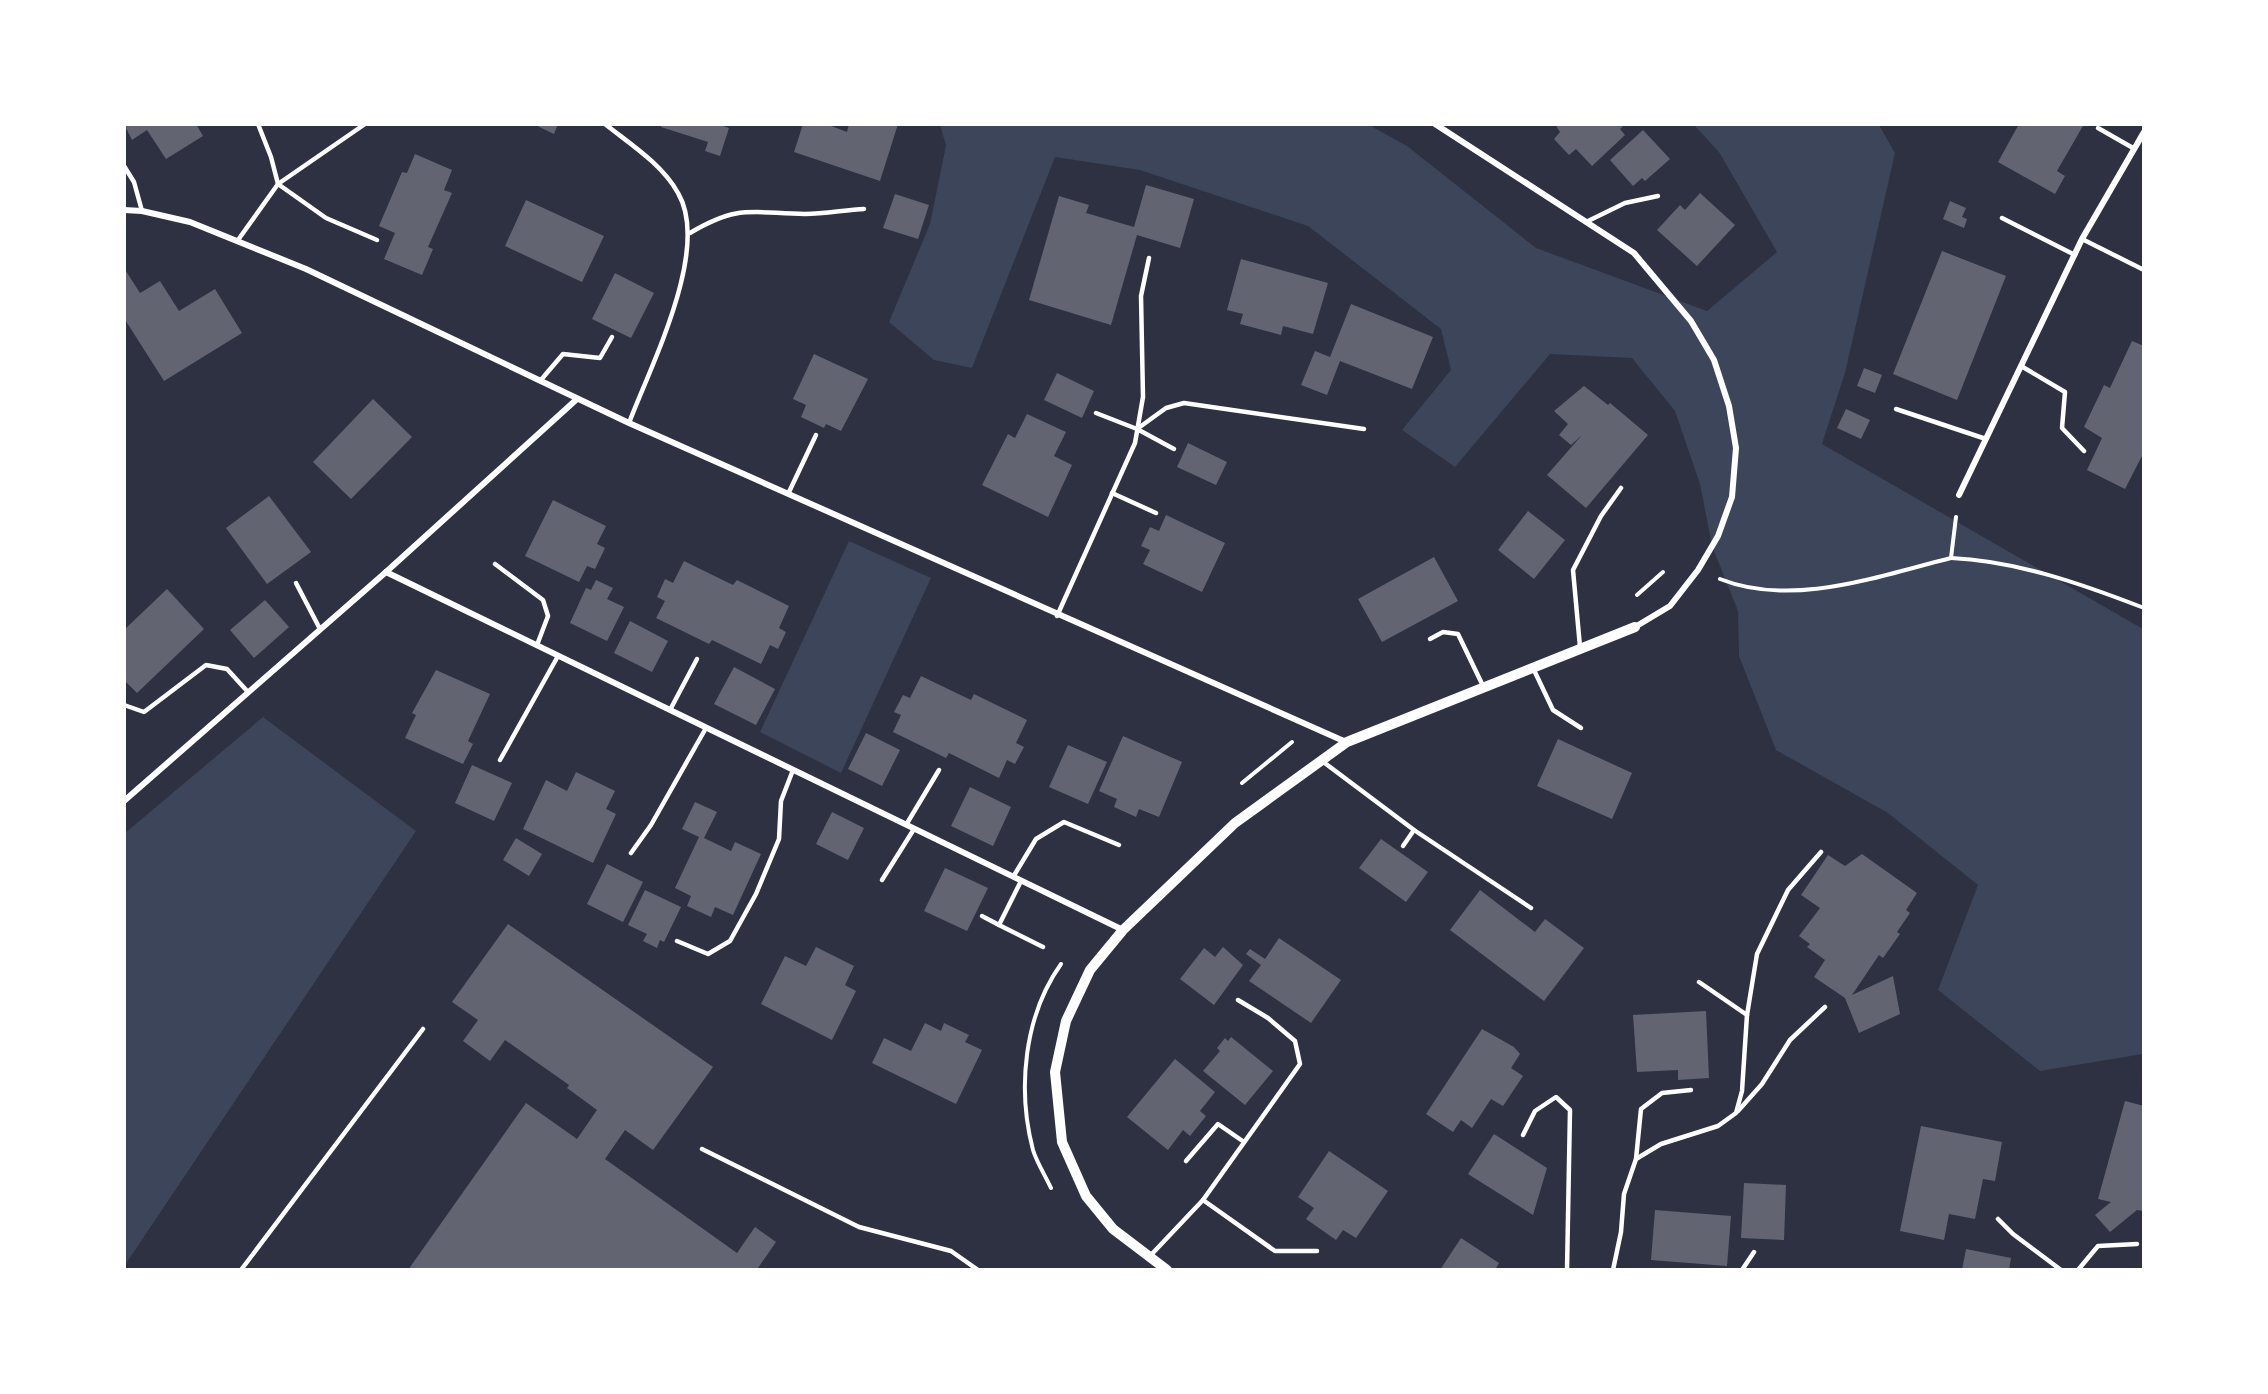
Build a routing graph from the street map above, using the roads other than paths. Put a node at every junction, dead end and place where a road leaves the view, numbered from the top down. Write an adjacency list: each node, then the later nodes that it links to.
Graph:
1 (258, 124): 9 (lane)
2 (365, 124): 9 (lane)
3 (605, 124): 16 (lane)
4 (1435, 124): 15 (street)
5 (2098, 128): 7 (lane)
6 (2144, 132): 7 (street)
7 (2133, 148): 17 (street)
8 (124, 166): 13 (lane)
9 (278, 184): 18 (lane); 19 (lane)
10 (1658, 196): 15 (lane)
11 (864, 209): 16 (lane)
12 (124, 210): 13 (street)
13 (142, 211): 18 (street)
14 (2002, 218): 20 (lane)
15 (1586, 222): 45 (street)
16 (690, 233): 29 (lane)
17 (2082, 239): 20 (street); 22 (lane)
18 (238, 240): 25 (street)
19 (377, 240)
20 (2075, 255): 24 (street)
21 (1149, 258): 30 (lane)
22 (2144, 270)
23 (612, 337): 25 (lane)
24 (2022, 366): 33 (street); 35 (lane)
25 (540, 381): 26 (street)
26 (577, 399): 29 (street); 42 (street)
27 (1896, 409): 33 (lane)
28 (1096, 412): 30 (lane)
29 (629, 423): 37 (street)
30 (1137, 429): 31 (lane); 34 (lane); 38 (lane)
31 (1364, 429)
32 (816, 435): 37 (lane)
33 (1986, 439): 39 (street)
34 (1174, 448)
35 (2084, 451)
36 (1622, 488): 49 (lane)
37 (789, 492): 44 (street)
38 (1112, 493): 40 (lane); 44 (lane)
39 (1959, 495)
40 (1156, 513)
41 (495, 564): 48 (lane)
42 (386, 572): 46 (street); 48 (street)
43 (296, 583): 46 (lane)
44 (1057, 616): 59 (street)
45 (1635, 627): 49 (street)
46 (320, 629): 54 (street)
47 (1430, 639): 53 (lane)
48 (537, 645): 50 (street)
49 (1581, 649): 52 (street)
50 (558, 656): 56 (street); 60 (lane)
51 (697, 659): 56 (lane)
52 (1533, 668): 53 (street); 58 (lane)
53 (1484, 687): 59 (street)
54 (249, 692): 55 (lane); 64 (street)
55 (124, 705)
56 (670, 710): 57 (street)
57 (706, 728): 62 (street); 71 (lane)
58 (1581, 728)
59 (1347, 742): 61 (street)
60 (500, 760)
61 (1320, 760): 67 (lane); 78 (street)
62 (793, 770): 65 (street); 79 (lane)
63 (939, 770): 65 (lane)
64 (124, 801)
65 (906, 825): 66 (street)
66 (914, 829): 72 (street); 73 (lane)
67 (1414, 830): 69 (lane); 75 (lane)
68 (1119, 845): 72 (lane)
69 (1403, 846)
70 (1821, 852): 84 (lane)
71 (631, 853)
72 (1013, 877): 74 (street)
73 (882, 880)
74 (1022, 881): 77 (lane); 78 (street)
75 (1531, 908)
76 (982, 916): 77 (lane)
77 (999, 925): 80 (lane)
78 (1123, 930): 98 (street)
79 (677, 941)
80 (1043, 947)
81 (1699, 982): 84 (lane)
82 (1238, 1000): 89 (lane)
83 (1825, 1007): 87 (lane)
84 (1748, 1014): 87 (lane)
85 (423, 1029): 99 (lane)
86 (1691, 1090): 91 (lane)
87 (1736, 1113): 91 (lane)
88 (1523, 1136): 102 (lane)
89 (1245, 1142): 92 (lane); 93 (lane)
90 (702, 1149): 100 (lane)
91 (1636, 1159): 103 (lane)
92 (1186, 1161)
93 (1203, 1200): 96 (lane); 98 (lane)
94 (1998, 1219): 105 (lane)
95 (2137, 1244): 106 (lane)
96 (1317, 1251)
97 (1754, 1252): 104 (lane)
98 (1149, 1256): 101 (street)
99 (241, 1269)
100 (978, 1269)
101 (1167, 1269)
102 (1567, 1269)
103 (1613, 1269)
104 (1742, 1269)
105 (2061, 1269)
106 (2078, 1269)

